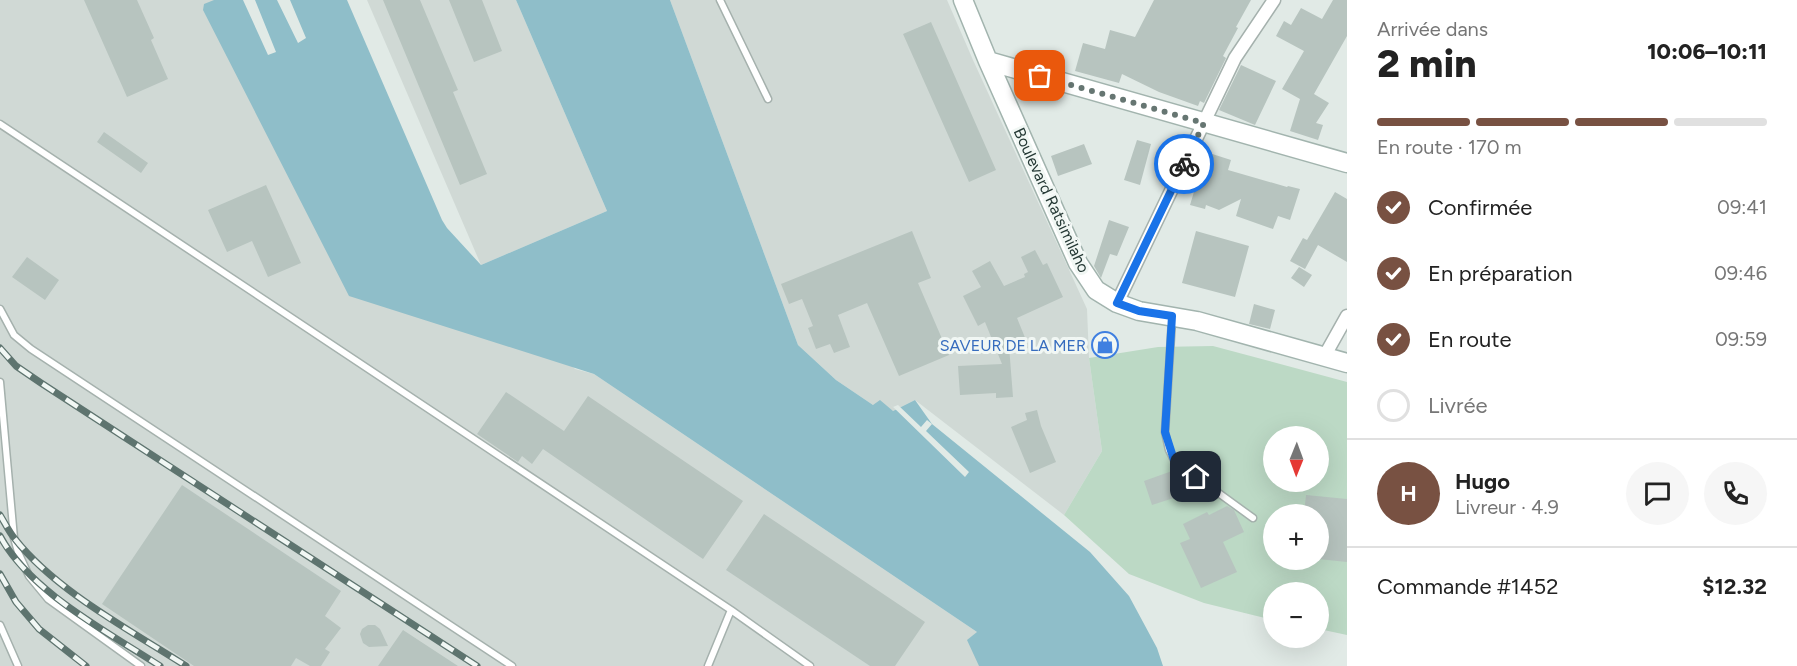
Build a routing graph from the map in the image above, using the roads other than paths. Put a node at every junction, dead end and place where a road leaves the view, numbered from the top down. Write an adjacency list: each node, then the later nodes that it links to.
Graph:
1 (720, 0): 5 (lane)
2 (963, 0): 4 (main road, Boulevard Ratsimilaho)
3 (1274, 0): 6 (street)
4 (988, 61): 6 (main road); 9 (main road, Boulevard Ratsimilaho)
5 (768, 99)
6 (1204, 123): 8 (main road); 9 (street)
7 (0, 124): 17 (lane)
8 (1347, 163)
9 (1117, 303): 11 (main road, Boulevard Ratsimilaho)
10 (0, 309): 21 (lane)
11 (1172, 316): 13 (main road, Boulevard Ratsimilaho); 16 (lane)
12 (1347, 316): 13 (street)
13 (1324, 357): 14 (main road, Boulevard Ratsimilaho)
14 (1347, 363)
15 (0, 382): 20 (lane)
16 (1253, 518)
17 (731, 610): 22 (lane); 23 (lane)
18 (0, 625): 19 (lane)
19 (18, 666)
20 (141, 666)
21 (512, 666)
22 (708, 666)
23 (810, 666)

